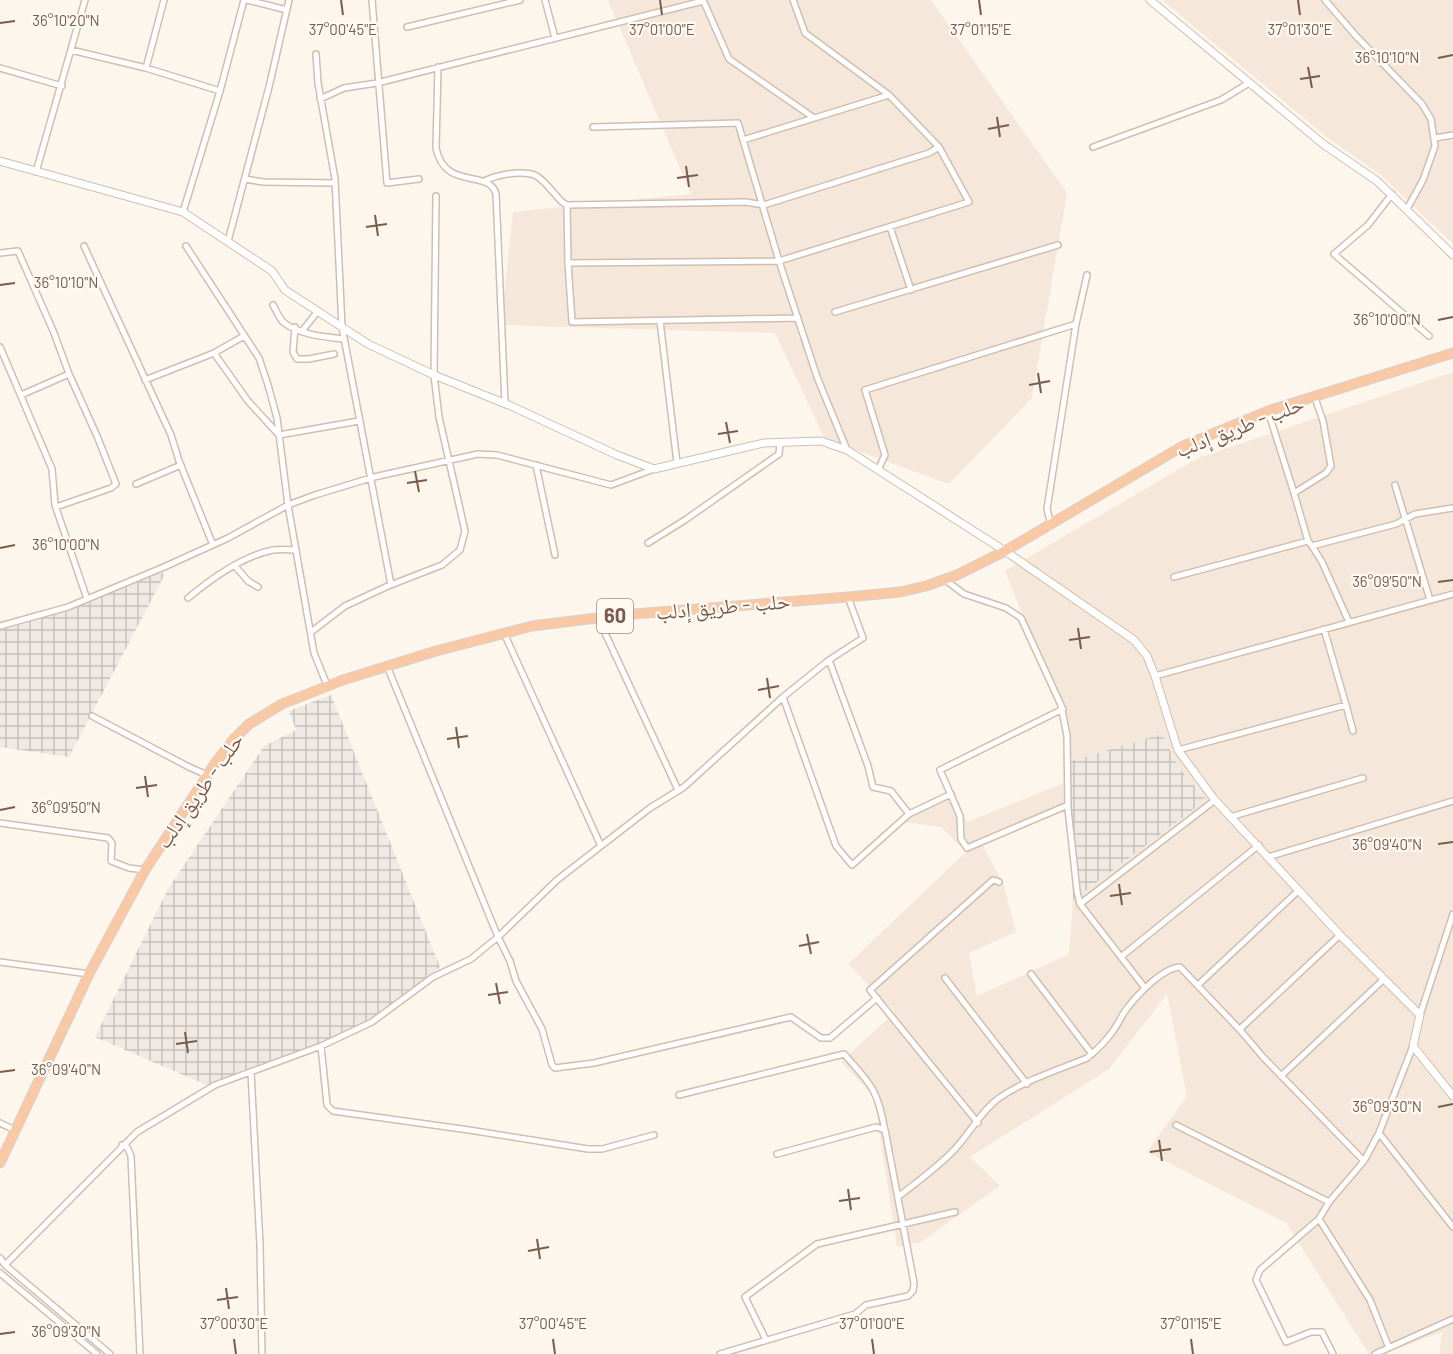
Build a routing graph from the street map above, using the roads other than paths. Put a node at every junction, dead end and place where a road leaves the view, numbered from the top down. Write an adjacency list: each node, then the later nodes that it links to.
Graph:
1 (85, 0): 15 (street)
2 (164, 0): 19 (street)
3 (245, 0): 12 (street); 23 (street)
4 (289, 0): 12 (street)
5 (372, 0): 20 (street)
6 (520, 0): 13 (street)
7 (545, 0): 14 (street)
8 (703, 0): 14 (street); 26 (street)
9 (793, 0): 24 (street)
10 (1150, 0): 21 (street)
11 (1325, 0): 29 (street)
12 (286, 10): 35 (street)
13 (407, 27)
14 (555, 38): 17 (street)
15 (71, 50): 19 (street); 22 (street)
16 (316, 54): 25 (street)
17 (438, 67): 20 (street); 37 (street)
18 (0, 68): 22 (street)
19 (146, 68): 23 (street)
20 (377, 83): 25 (street); 36 (street)
21 (1250, 83): 32 (street); 39 (street)
22 (62, 86): 34 (street)
23 (220, 91): 44 (street)
24 (889, 95): 26 (street); 31 (street)
25 (320, 99): 38 (street)
26 (814, 118): 30 (street)
27 (593, 128): 30 (street)
28 (1453, 135): 29 (street)
29 (1435, 138): 43 (street)
30 (743, 140): 42 (street)
31 (939, 147): 42 (street); 45 (street)
32 (1093, 147)
33 (0, 161): 34 (street)
34 (36, 172): 44 (street)
35 (245, 179): 38 (street); 46 (street)
36 (419, 179)
37 (483, 181): 41 (street); 77 (street)
38 (334, 183): 63 (street)
39 (1392, 194): 43 (street); 66 (street)
40 (436, 196): 73 (street)
41 (567, 205): 42 (street); 53 (street)
42 (764, 205): 52 (street)
43 (1407, 209): 51 (street)
44 (183, 212): 46 (street)
45 (890, 227): 52 (street); 55 (street)
46 (228, 242): 57 (street)
47 (1058, 244): 55 (street)
48 (84, 246): 74 (street)
49 (186, 246): 65 (street)
50 (0, 253): 72 (street)
51 (1453, 255)
52 (779, 261): 53 (street); 59 (street)
53 (568, 263): 60 (street)
54 (1087, 275): 61 (street)
55 (911, 290): 58 (street)
56 (273, 305): 62 (street)
57 (318, 311): 63 (street); 64 (street)
58 (835, 312)
59 (798, 318): 60 (street); 82 (street)
60 (660, 321): 84 (street)
61 (1076, 324): 88 (street); 97 (street)
62 (295, 327): 64 (street); 71 (street)
63 (342, 327): 67 (street); 73 (street)
64 (302, 331): 67 (street)
65 (244, 336): 69 (street); 80 (street)
66 (1429, 336)
67 (344, 339): 79 (street)
68 (0, 347): 75 (street)
69 (214, 353): 74 (street); 80 (street)
70 (1453, 353): 76 (highway, حلب - طريق إدلب / 60)
71 (334, 354)
72 (69, 374): 75 (street); 94 (street)
73 (434, 375): 77 (street); 83 (street)
74 (145, 380): 85 (street)
75 (21, 395): 94 (street)
76 (1315, 398): 78 (highway, حلب - طريق إدلب / 60); 92 (street)
77 (505, 403): 87 (street)
78 (1268, 411): 92 (street); 97 (highway, حلب - طريق إدلب / 60)
79 (359, 421): 80 (street); 89 (street)
80 (279, 435): 93 (street)
81 (780, 442): 82 (street); 84 (street); 98 (street)
82 (847, 450): 88 (street)
83 (451, 460): 86 (street); 89 (street); 107 (street)
84 (677, 463): 87 (street)
85 (181, 465): 90 (street); 100 (street)
86 (536, 465): 87 (street); 103 (street)
87 (654, 469)
88 (878, 470): 102 (street)
89 (369, 478): 93 (street); 107 (street)
90 (136, 484)
91 (1395, 485): 96 (street)
92 (1294, 493): 99 (street)
93 (288, 505): 100 (street); 101 (street)
94 (56, 507): 112 (street)
95 (1453, 507): 96 (street)
96 (1405, 519): 99 (street); 113 (street)
97 (1051, 525): 102 (highway, حلب - طريق إدلب / 60)
98 (648, 543)
99 (1310, 544): 105 (street); 115 (street)
100 (213, 545): 112 (street)
101 (296, 550): 104 (street); 118 (street)
102 (1005, 551): 106 (highway, حلب - طريق إدلب / 60); 122 (street)
103 (555, 555)
104 (235, 566): 108 (street); 111 (street)
105 (1174, 577)
106 (944, 579): 110 (highway, حلب - طريق إدلب / 60); 126 (street)
107 (391, 585): 118 (street)
108 (258, 587)
109 (1453, 594): 113 (street)
110 (848, 597): 114 (highway, حلب - طريق إدلب / 60); 120 (street)
111 (188, 598)
112 (87, 599): 116 (street)
113 (1430, 600): 115 (street)
114 (598, 618): 119 (highway, حلب - طريق إدلب / 60); 132 (street)
115 (1348, 622): 117 (street)
116 (0, 626)
117 (1324, 629): 122 (street); 125 (street)
118 (311, 632): 123 (street)
119 (504, 633): 121 (highway, حلب - طريق إدلب / 60); 141 (street)
120 (829, 660): 124 (street); 137 (street)
121 (387, 666): 123 (highway, حلب - طريق إدلب / 60); 149 (street)
122 (1155, 676): 129 (street)
123 (327, 685): 130 (highway, حلب - طريق إدلب / 60)
124 (783, 697): 132 (street); 137 (street)
125 (1346, 705): 128 (street); 129 (street)
126 (1063, 709): 133 (street); 136 (street)
127 (92, 716): 130 (street)
128 (1353, 731)
129 (1178, 750): 134 (street)
130 (207, 775): 143 (highway, حلب - طريق إدلب / 60)
131 (1363, 778): 138 (street)
132 (678, 790): 141 (street)
133 (951, 794): 136 (street); 137 (street)
134 (1215, 800): 138 (street); 146 (street)
135 (1453, 801): 142 (street)
136 (1068, 805): 146 (street)
137 (909, 814)
138 (1230, 817): 140 (street)
139 (0, 823): 143 (street)
140 (1259, 845): 142 (street); 150 (street)
141 (601, 846): 149 (street)
142 (1268, 857): 145 (street)
143 (145, 870): 152 (highway, حلب - طريق إدلب / 60)
144 (999, 882): 158 (street)
145 (1299, 890): 148 (street); 156 (street)
146 (1080, 904): 150 (street)
147 (1453, 914): 159 (street)
148 (1340, 934): 155 (street); 160 (street)
149 (498, 937): 158 (street); 161 (street)
150 (1122, 956): 157 (street)
151 (0, 962): 152 (street)
152 (89, 974): 172 (highway, حلب - طريق إدلب / 60)
153 (1031, 974): 163 (street)
154 (945, 978): 166 (street)
155 (1384, 979): 159 (street); 165 (street)
156 (1198, 985): 157 (street); 160 (street)
157 (1145, 988): 163 (street)
158 (877, 998): 170 (street)
159 (1420, 1015): 162 (street)
160 (1240, 1029): 165 (street)
161 (321, 1046): 164 (street); 174 (street)
162 (1413, 1046): 168 (street); 173 (street)
163 (1092, 1054): 166 (street)
164 (251, 1072): 176 (street); 195 (street)
165 (1281, 1076): 178 (street)
166 (1027, 1084): 170 (street)
167 (679, 1095): 175 (street)
168 (1453, 1096)
169 (0, 1123): 172 (street)
170 (978, 1123): 180 (street)
171 (1176, 1125): 181 (street)
172 (15, 1130): 179 (highway, حلب - طريق إدلب / 60)
173 (1379, 1132): 178 (street); 185 (street)
174 (654, 1135)
175 (887, 1138): 177 (street); 180 (street)
176 (122, 1145): 187 (street); 194 (street)
177 (777, 1154)
178 (1364, 1161): 181 (street)
179 (0, 1164)
180 (898, 1197): 184 (street)
181 (1329, 1202): 183 (street)
182 (956, 1212): 184 (street)
183 (1319, 1219): 191 (street); 197 (street)
184 (903, 1224): 190 (street); 190 (street)
185 (1453, 1227)
186 (0, 1258): 187 (street)
187 (5, 1265): 193 (street)
188 (0, 1273): 192 (street)
189 (1453, 1319): 191 (street)
190 (766, 1340): 196 (street)
191 (1389, 1348): 198 (street)
192 (97, 1354)
193 (110, 1354)
194 (140, 1354)
195 (262, 1354)
196 (720, 1354)
197 (1333, 1354)
198 (1375, 1354)

